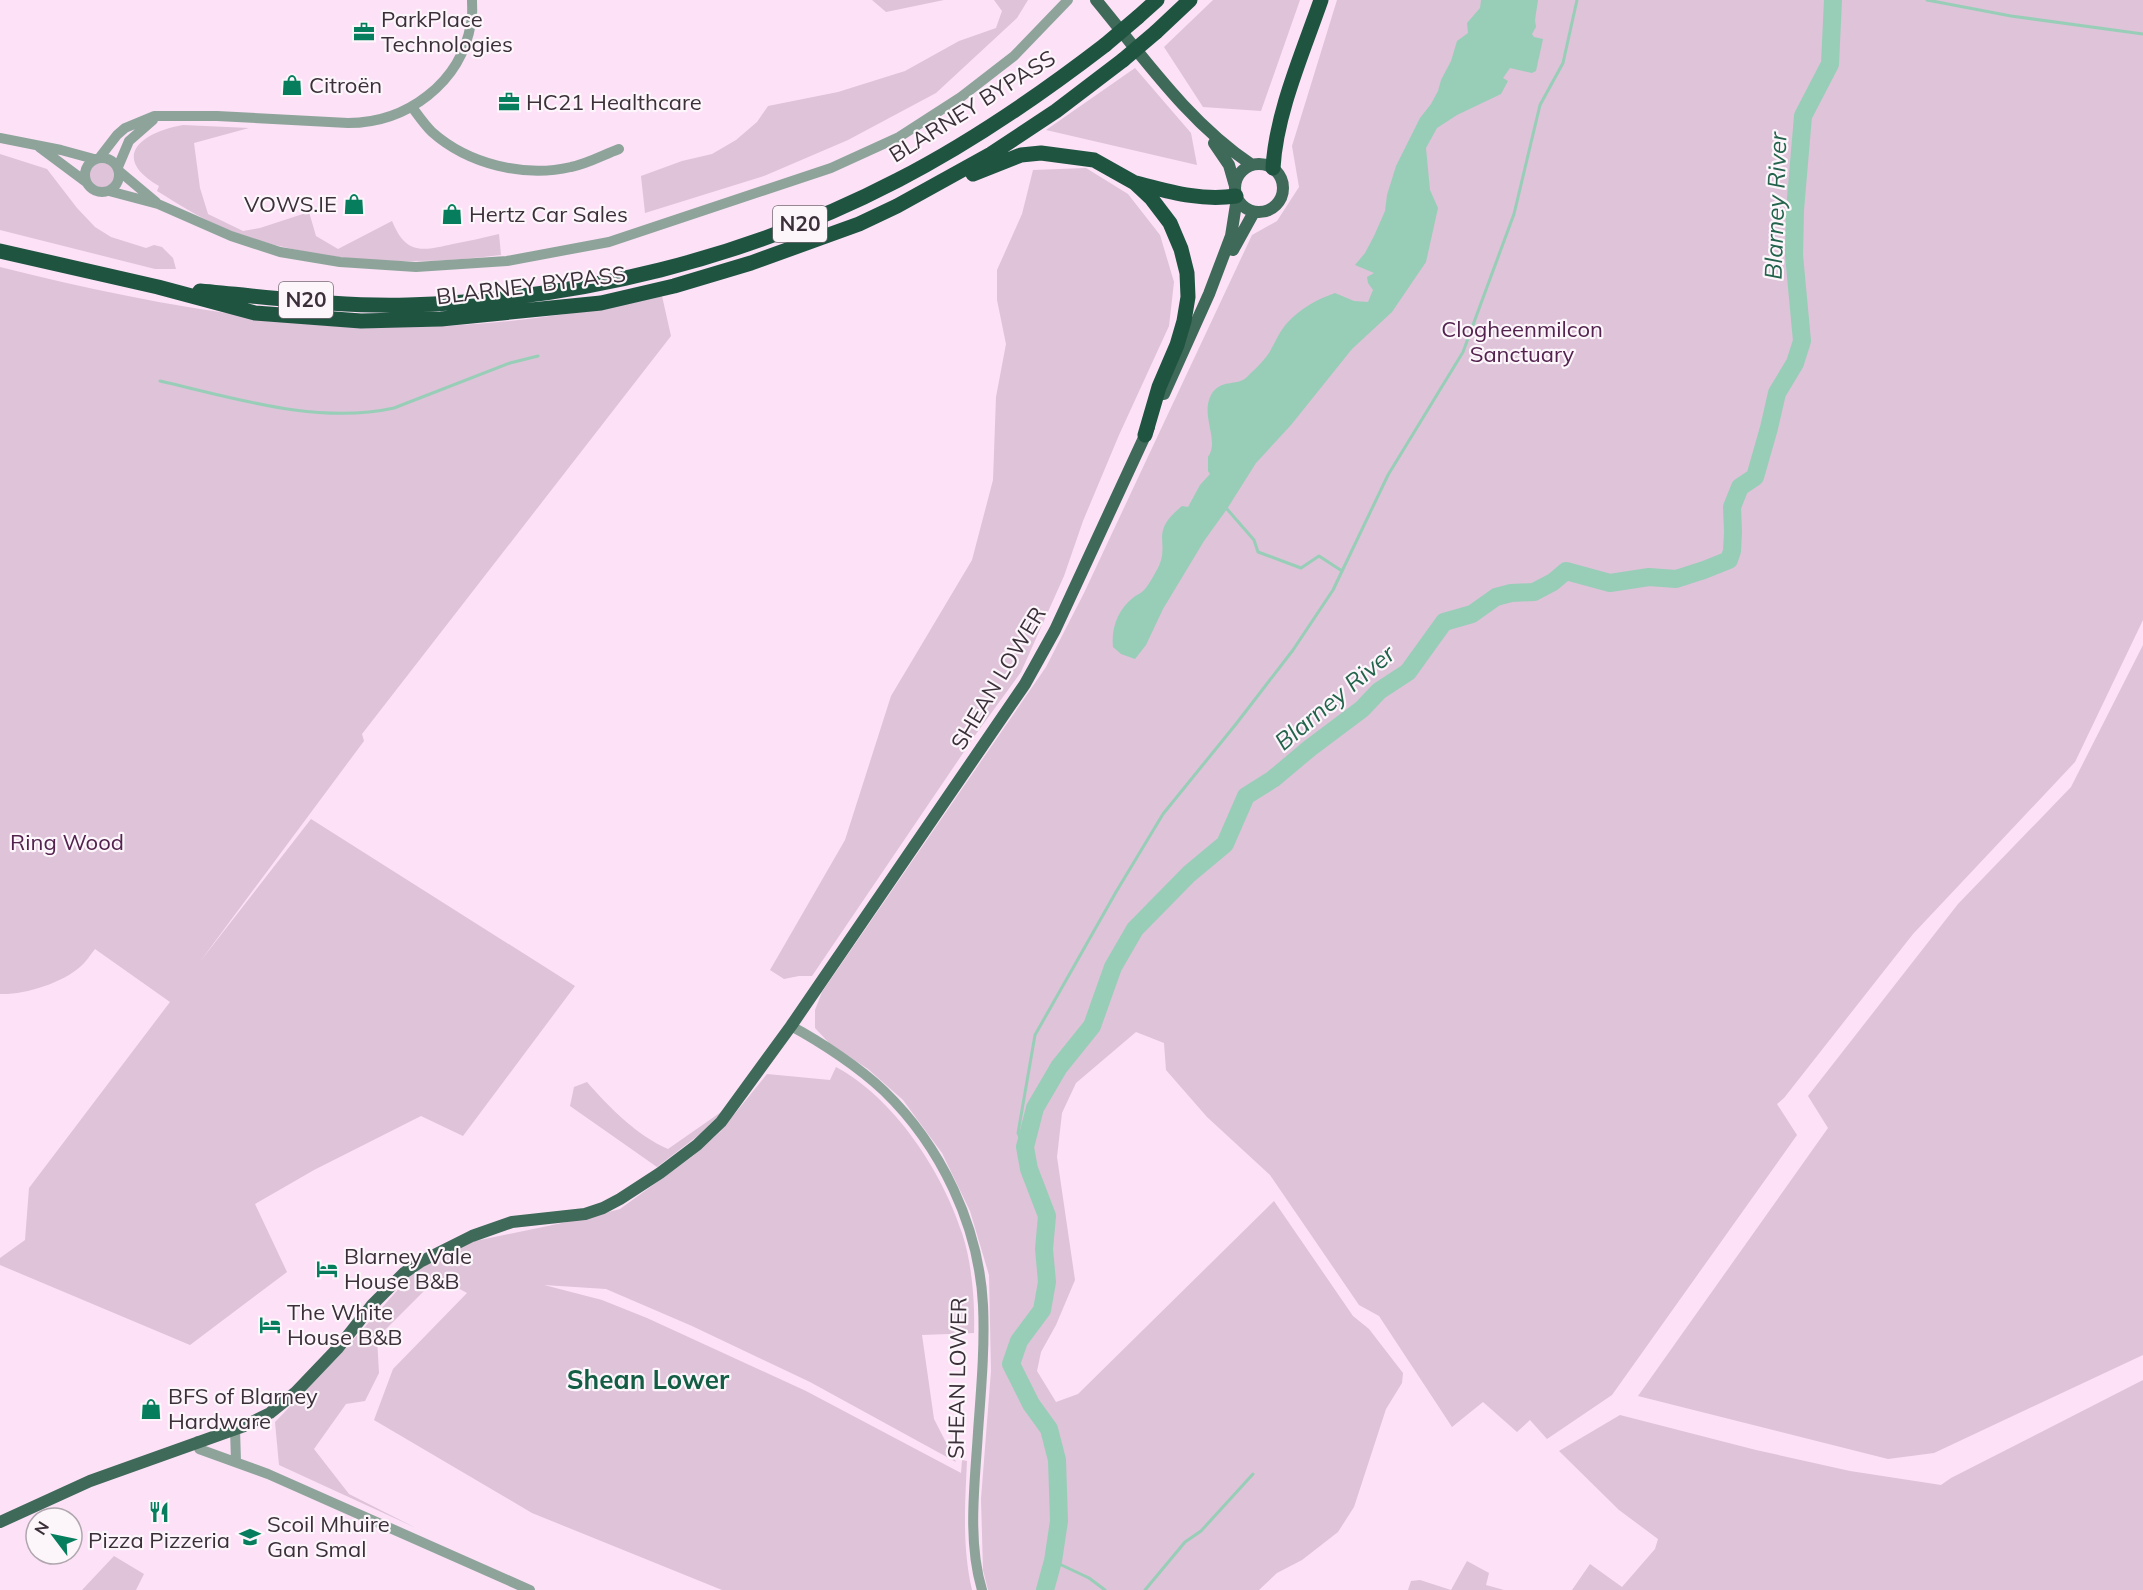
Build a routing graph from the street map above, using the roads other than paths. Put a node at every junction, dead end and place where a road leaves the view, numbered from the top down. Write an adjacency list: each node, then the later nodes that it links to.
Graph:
1 (472, 0): 7 (street)
2 (1068, 0): 21 (street)
3 (1096, 0): 9 (main road)
4 (1157, 0): 25 (highway, BLARNEY BYPASS / N20, bridge)
5 (1190, 0): 23 (highway, BLARNEY BYPASS / N20, bridge)
6 (1321, 0): 15 (highway)
7 (412, 106): 8 (street); 12 (street)
8 (158, 116): 13 (street); 16 (street)
9 (1204, 127): 14 (main road); 20 (main road)
10 (0, 138): 11 (street)
11 (39, 147): 13 (street); 17 (street)
12 (619, 149)
13 (97, 158): 16 (street); 17 (street)
14 (1252, 165): 15 (main road); 20 (main road)
15 (1273, 168): 22 (main road)
16 (118, 169): 19 (street); 21 (street)
17 (86, 182): 19 (street)
18 (1135, 183): 20 (highway); 23 (highway); 27 (highway)
19 (109, 191): 21 (street)
20 (1236, 194): 22 (main road); 26 (main road, SHEAN LOWER)
21 (158, 204)
22 (1254, 212): 26 (main road, SHEAN LOWER)
23 (859, 224): 25 (highway, BLARNEY BYPASS / N20)
24 (0, 251): 25 (highway, BLARNEY BYPASS / N20)
25 (158, 287)
26 (1209, 294): 27 (main road, SHEAN LOWER)
27 (1145, 435): 28 (main road, SHEAN LOWER)
28 (791, 1026): 29 (main road, SHEAN LOWER); 34 (street, SHEAN LOWER)
29 (235, 1429): 30 (main road, SHEAN LOWER); 31 (street)
30 (198, 1442): 31 (street); 32 (main road, SHEAN LOWER)
31 (236, 1462): 33 (street)
32 (0, 1522)
33 (530, 1590)
34 (982, 1590)

